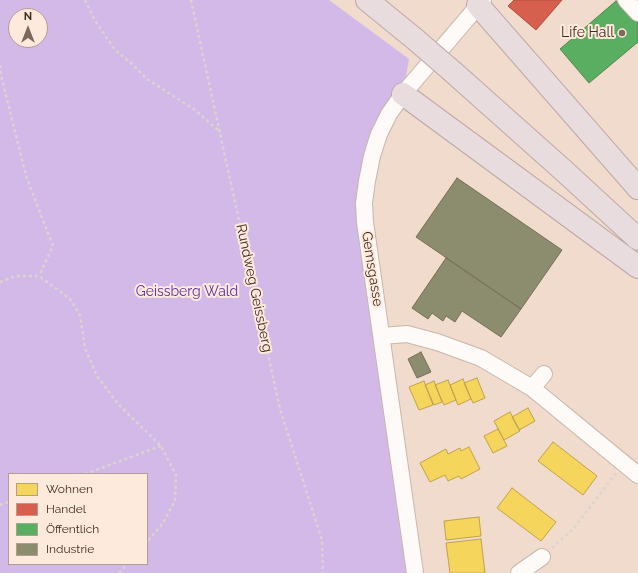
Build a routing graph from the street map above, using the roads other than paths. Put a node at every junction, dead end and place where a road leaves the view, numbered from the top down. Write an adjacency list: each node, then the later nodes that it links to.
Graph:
1 (367, 0): 6 (highway)
2 (384, 0): 6 (highway)
3 (626, 0): 5 (street)
4 (480, 3): 8 (street, Gemsgasse); 9 (highway)
5 (638, 13)
6 (420, 35): 7 (highway)
7 (457, 67): 10 (highway); 11 (highway)
8 (403, 94): 12 (highway); 13 (street, Gemsgasse)
9 (638, 188)
10 (638, 223)
11 (638, 239)
12 (638, 267)
13 (382, 336): 15 (street); 18 (street, Gemsgasse)
14 (544, 374): 15 (street)
15 (532, 388): 16 (street)
16 (638, 475)
17 (542, 557): 19 (street)
18 (415, 573)
19 (519, 573)

